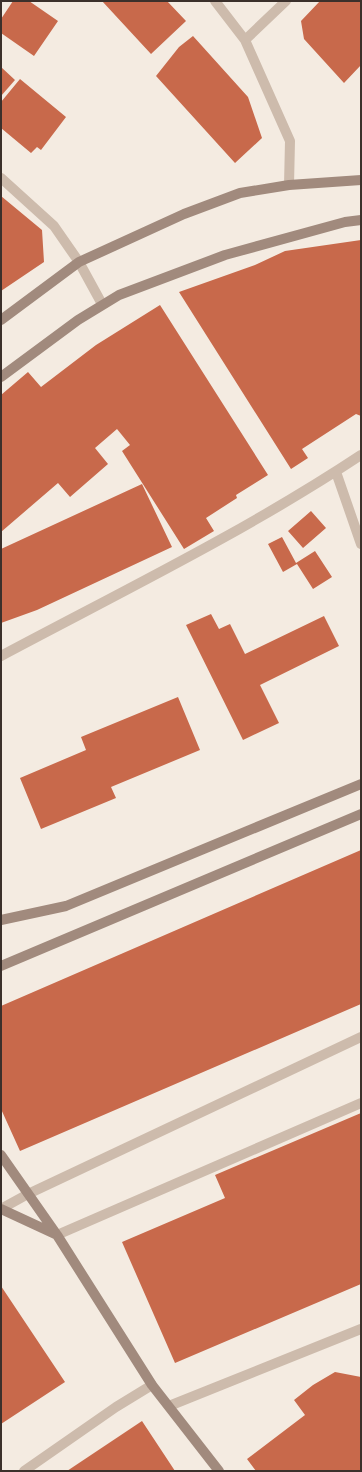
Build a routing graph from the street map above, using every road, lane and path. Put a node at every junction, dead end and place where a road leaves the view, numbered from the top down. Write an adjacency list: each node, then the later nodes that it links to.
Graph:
1 (215, 1): 3 (street)
2 (286, 1): 3 (street)
3 (245, 40): 6 (street)
4 (1, 178): 8 (street)
5 (361, 180): 6 (street)
6 (289, 185): 8 (street)
7 (361, 220): 9 (street)
8 (79, 262): 9 (street); 10 (street)
9 (102, 304): 11 (street)
10 (1, 320)
11 (1, 377)
12 (361, 455): 13 (street)
13 (336, 472): 14 (street); 15 (street)
14 (361, 544)
15 (1, 656)
16 (361, 784): 18 (street)
17 (361, 814): 19 (street)
18 (1, 920)
19 (1, 966)
20 (361, 1037): 23 (street)
21 (361, 1103): 25 (street)
22 (1, 1155): 23 (street)
23 (28, 1194): 24 (street); 25 (street)
24 (1, 1209): 25 (street)
25 (57, 1235): 27 (street)
26 (361, 1329): 28 (street)
27 (152, 1385): 28 (street); 29 (street)
28 (169, 1406): 30 (street)
29 (24, 1471)
30 (219, 1471)

